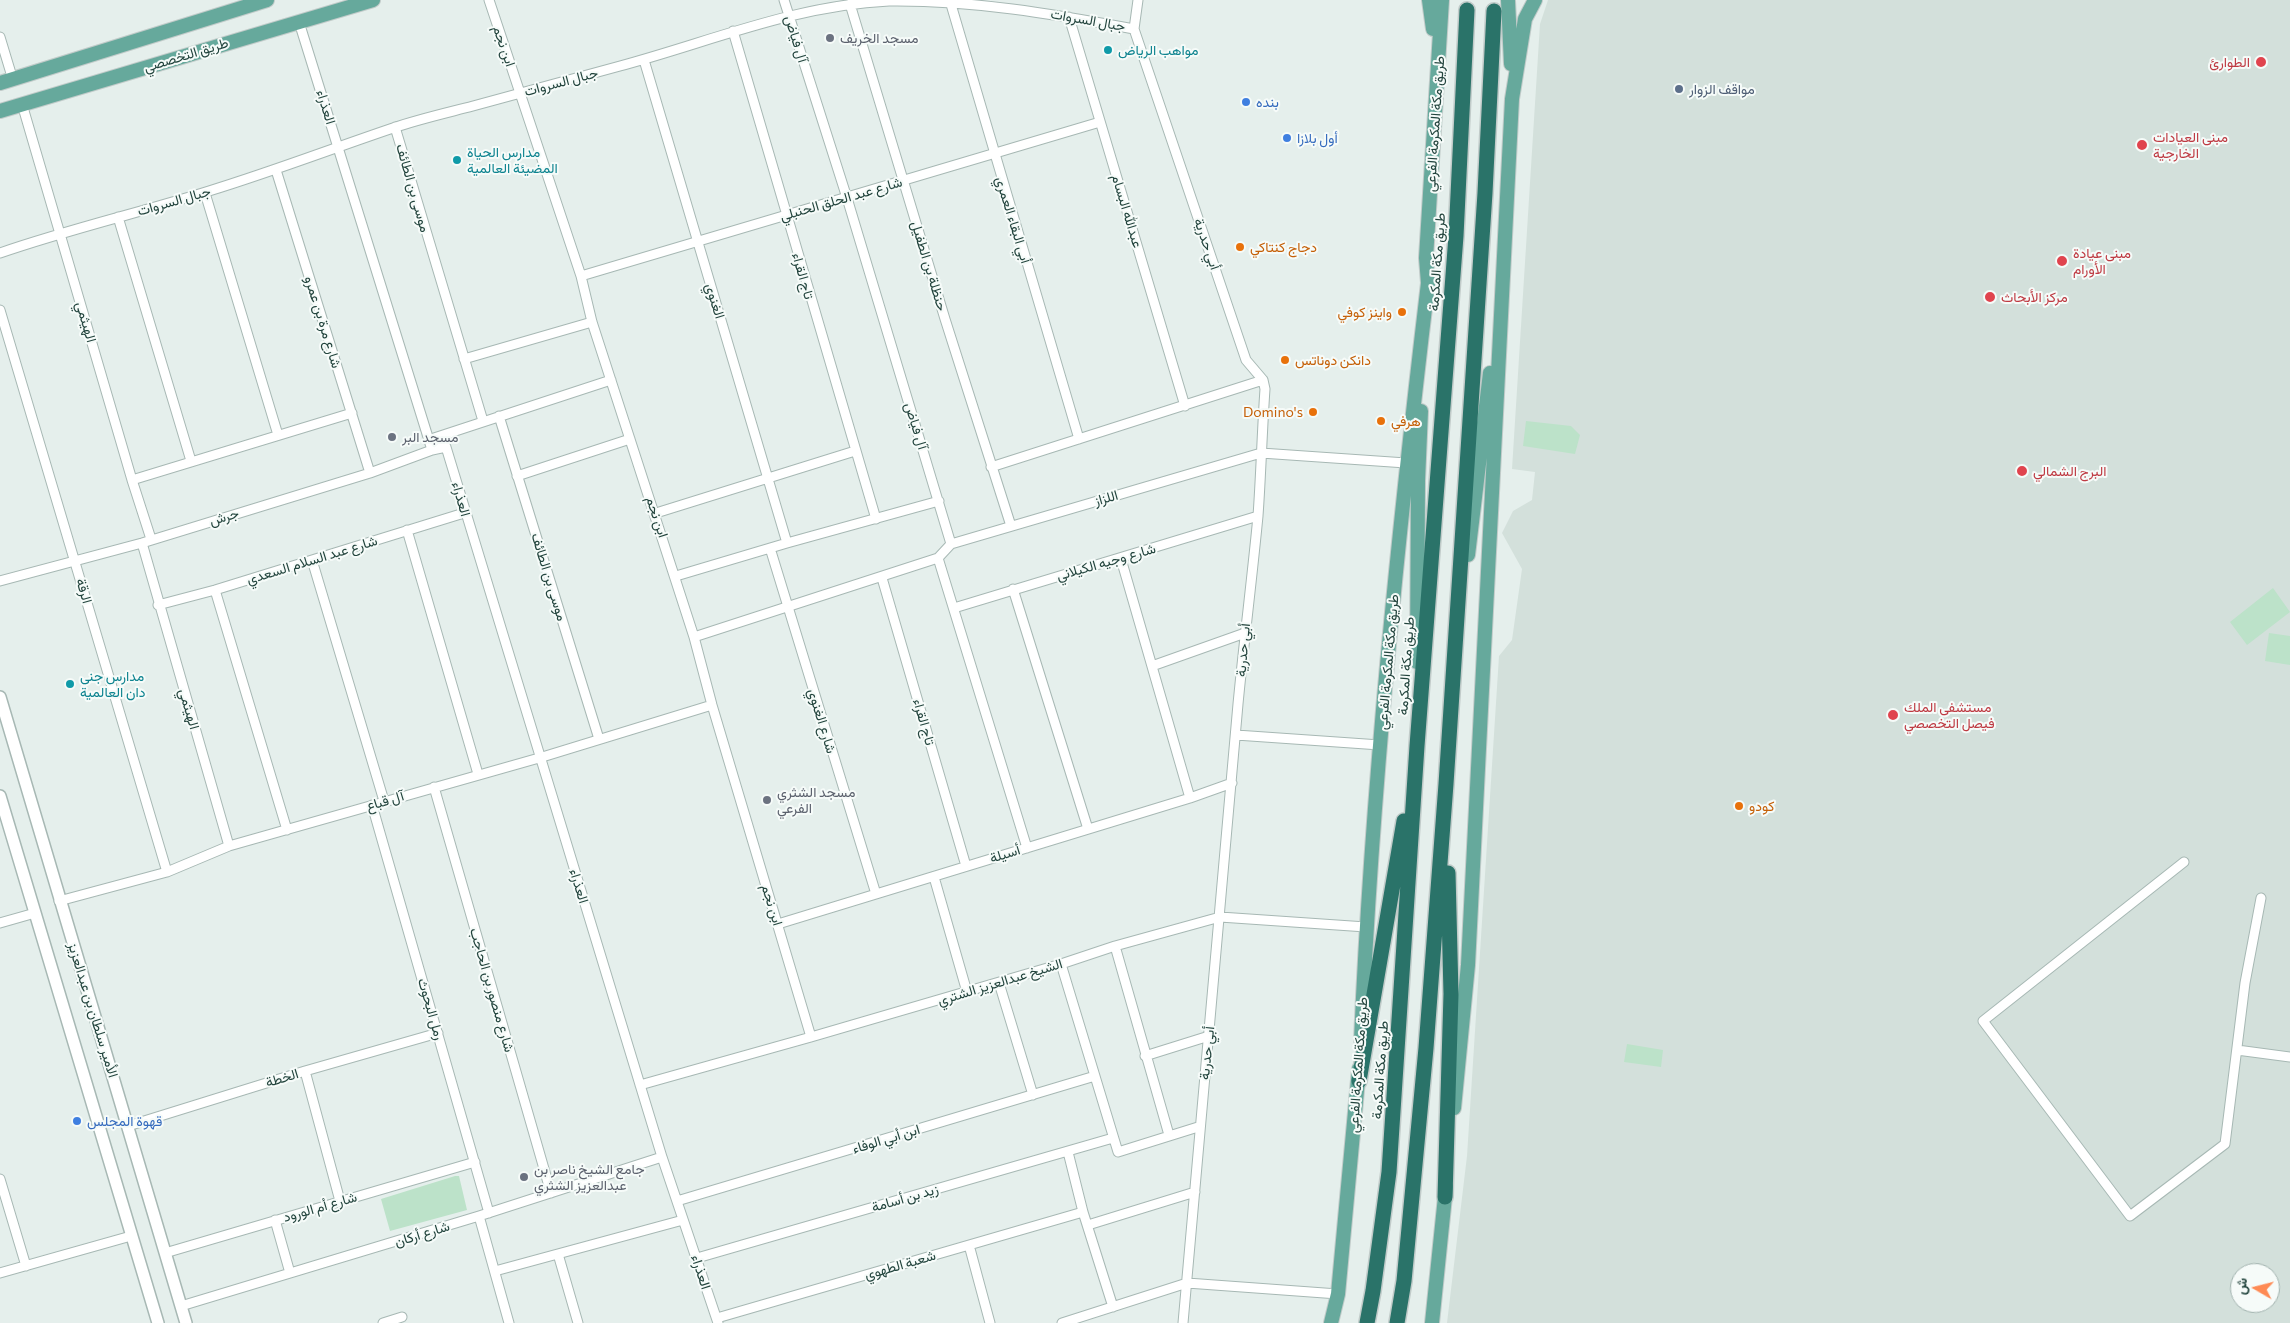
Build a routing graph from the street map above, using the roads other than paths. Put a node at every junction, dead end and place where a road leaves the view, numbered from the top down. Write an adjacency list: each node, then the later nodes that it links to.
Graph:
1 (267, 0): 22 (main road, طريق التخصصي)
2 (373, 0): 17 (main road, طريق التخصصي)
3 (489, 0): 24 (street, ابن نجم)
4 (784, 0): 15 (street, آل فياض)
5 (1138, 0): 18 (street, أبي حدرية)
6 (1429, 0): 23 (main road)
7 (1442, 0): 23 (main road, طريق مكة المكرمة الفرعي)
8 (1451, 0): 23 (main road)
9 (1508, 0): 25 (main road)
10 (1535, 0): 25 (main road)
11 (950, 1): 12 (street, جبال السروات); 16 (street, جبال السروات); 31 (street, أبي البقاء العمري)
12 (850, 4): 15 (street, جبال السروات); 33 (street, حنظلة بن الطفيل)
13 (1467, 10): 101 (highway, طريق مكة المكرمة)
14 (1494, 11): 94 (highway)
15 (789, 16): 19 (street, جبال السروات); 35 (street, آل فياض)
16 (1069, 17): 18 (street, جبال السروات); 28 (street, عبدالله البسام)
17 (299, 22): 26 (main road, طريق التخصصي); 30 (street, العذراء)
18 (1134, 29): 48 (street, أبي حدرية)
19 (733, 31): 21 (street, جبال السروات); 36 (street, تاج القراء)
20 (0, 37): 22 (street)
21 (644, 60): 24 (street, جبال السروات); 39 (street, الغنوي)
22 (6, 82)
23 (1438, 87): 43 (main road, طريق مكة المكرمة الفرعي)
24 (520, 93): 29 (street, جبال السروات); 42 (street, ابن نجم)
25 (1512, 99): 41 (main road)
26 (22, 104): 27 (main road, طريق التخصصي); 38 (street, الهيثمي)
27 (0, 111)
28 (1100, 122): 31 (street, شارع عبد الحلق الحنبلي); 49 (street, عبدالله البسام)
29 (395, 127): 30 (street, جبال السروات); 46 (street, موسى بن الطائف)
30 (338, 148): 32 (street, جبال السروات); 55 (street, العذراء)
31 (993, 154): 33 (street, شارع عبد الحلق الحنبلي); 54 (street, أبي البقاء العمري)
32 (276, 170): 34 (street, جبال السروات); 50 (street, شارع مرة بن عمرو)
33 (903, 181): 35 (street, شارع عبد الحلق الحنبلي); 63 (street, حنظلة بن الطفيل)
34 (205, 192): 37 (street, جبال السروات); 53 (street)
35 (847, 198): 36 (street, شارع عبد الحلق الحنبلي); 68 (street, آل فياض)
36 (785, 215): 39 (street, شارع عبد الحلق الحنبلي); 59 (street, تاج القراء)
37 (118, 216): 38 (street, جبال السروات); 61 (street)
38 (60, 232): 40 (street, جبال السروات); 67 (street, الهيثمي)
39 (697, 242): 42 (street, شارع عبد الحلق الحنبلي); 66 (street, الغنوي)
40 (0, 253)
41 (1504, 266): 94 (main road); 152 (main road)
42 (581, 276): 45 (street, ابن نجم)
43 (1428, 283): 62 (main road, طريق مكة المكرمة الفرعي); 101 (main road)
44 (0, 310): 83 (street, الرقة)
45 (592, 322): 46 (street); 47 (street, ابن نجم)
46 (464, 359): 52 (street, موسى بن الطائف)
47 (611, 380): 51 (street); 56 (street, ابن نجم)
48 (1263, 380): 49 (street); 60 (street, أبي حدرية)
49 (1186, 406): 54 (street)
50 (352, 413): 53 (street); 64 (street, شارع مرة بن عمرو)
51 (499, 416): 52 (street); 65 (street, موسى بن الطائف)
52 (483, 421): 55 (street)
53 (278, 435): 61 (street)
54 (1079, 439): 63 (street)
55 (428, 440): 58 (street, العذراء)
56 (630, 440): 65 (street); 70 (street, ابن نجم)
57 (446, 448): 58 (street, جرش); 69 (street, العذراء)
58 (432, 450): 64 (street, جرش)
59 (855, 452): 66 (street); 72 (street, تاج القراء)
60 (1261, 453): 62 (street); 71 (street, أبي حدرية); 73 (street, اللزاز)
61 (191, 461): 67 (street)
62 (1406, 463): 100 (main road, طريق مكة المكرمة الفرعي)
63 (991, 467): 73 (street, حنظلة بن الطفيل)
64 (370, 473): 75 (street, جرش)
65 (518, 476): 99 (street, موسى بن الطائف)
66 (769, 479): 70 (street); 77 (street, الغنوي)
67 (132, 480): 75 (street, الهيثمي)
68 (939, 501): 72 (street); 78 (street, آل فياض)
69 (464, 513): 74 (street, شارع عبد السلام السعدي); 102 (street, العذراء)
70 (656, 513): 84 (street, ابن نجم)
71 (1258, 516): 81 (street, شارع وجيه الكيلاني); 92 (street, أبي حدرية)
72 (876, 519): 77 (street)
73 (1011, 526): 78 (street, اللزاز)
74 (407, 530): 82 (street, شارع عبد السلام السعدي); 103 (street)
75 (151, 539): 76 (street, جرش)
76 (142, 543): 83 (street, جرش); 89 (street, الهيثمي)
77 (787, 543): 79 (street)
78 (951, 544): 80 (street)
79 (770, 548): 84 (street); 90 (street, شارع الغنوي)
80 (938, 558): 85 (street); 91 (street)
81 (1121, 559): 87 (street, شارع وجيه الكيلاني); 95 (street)
82 (312, 560): 88 (street, شارع عبد السلام السعدي); 109 (street)
83 (76, 561): 86 (street, جرش); 117 (street, الرقة)
84 (676, 576): 93 (street, ابن نجم)
85 (882, 578): 90 (street); 116 (street, تاج القراء)
86 (0, 581)
87 (1013, 589): 91 (street, شارع وجيه الكيلاني); 111 (street)
88 (215, 590): 89 (street, شارع عبد السلام السعدي); 112 (street)
89 (158, 605): 113 (street, الهيثمي)
90 (788, 608): 93 (street); 119 (street, شارع الغنوي)
91 (954, 608): 114 (street)
92 (1245, 633): 95 (street); 98 (street, أبي حدرية)
93 (694, 637): 97 (street, ابن نجم)
94 (1454, 663): 105 (highway)
95 (1152, 666): 108 (street)
96 (0, 697): 121 (street, الأمير سلطان بن عبدالعزيز)
97 (712, 704): 99 (street, آل قباع); 125 (street, ابن نجم)
98 (1236, 735): 100 (street); 104 (street, أبي حدرية)
99 (599, 739): 102 (street, آل قباع)
100 (1380, 745): 126 (main road, طريق مكة المكرمة الفرعي)
101 (1416, 746): 139 (highway); 187 (highway, طريق مكة المكرمة)
102 (539, 758): 103 (street, آل قباع); 140 (street, العذراء)
103 (478, 774): 106 (street, آل قباع)
104 (1232, 782): 108 (street, أسيلة); 123 (street, أبي حدرية)
105 (1446, 784): 152 (highway); 188 (highway)
106 (434, 786): 109 (street, آل قباع); 151 (street, شارع منصور بن الحاجب)
107 (0, 796): 122 (street, الأمير سلطان بن عبدالعزيز)
108 (1190, 798): 111 (street, أسيلة)
109 (384, 801): 110 (street, آل قباع)
110 (372, 805): 112 (street, آل قباع); 131 (street, رمل البحوث)
111 (1088, 829): 114 (street, أسيلة)
112 (287, 830): 113 (street, آل قباع)
113 (229, 846): 117 (street, آل قباع)
114 (1027, 848): 116 (street, أسيلة)
115 (2184, 862): 134 (street)
116 (966, 866): 118 (street, أسيلة)
117 (167, 872): 121 (street, آل قباع)
118 (934, 877): 119 (street, أسيلة); 130 (street)
119 (876, 894): 125 (street, أسيلة)
120 (2262, 898): 134 (street)
121 (60, 901): 142 (street, الأمير سلطان بن عبدالعزيز)
122 (35, 913): 124 (street); 161 (street, الأمير سلطان بن عبدالعزيز)
123 (1220, 917): 126 (street, الشيخ عبدالعزيز الشتري); 127 (street, الشيخ عبدالعزيز الشتري); 132 (street, أبي حدرية)
124 (0, 923)
125 (778, 924): 133 (street, ابن نجم)
126 (1366, 927): 139 (main road, طريق مكة المكرمة الفرعي)
127 (1115, 946): 128 (street, الشيخ عبدالعزيز الشتري); 135 (street)
128 (1061, 964): 129 (street, الشيخ عبدالعزيز الشتري); 138 (street)
129 (999, 983): 130 (street, الشيخ عبدالعزيز الشتري); 141 (street)
130 (967, 992): 133 (street, الشيخ عبدالعزيز الشتري)
131 (438, 1033): 137 (street, الخطة); 148 (street, رمل البحوث)
132 (1209, 1036): 135 (street); 143 (street, أبي حدرية)
133 (811, 1037): 140 (street, الشيخ عبدالعزيز الشتري)
134 (2237, 1050): 136 (street)
135 (1146, 1056): 144 (street)
136 (2290, 1057)
137 (305, 1071): 142 (street, الخطة); 153 (street)
138 (1095, 1076): 141 (street, ابن أبي الوفاء); 145 (street)
139 (1359, 1081): 171 (main road, طريق مكة المكرمة الفرعي)
140 (640, 1085): 147 (street, العذراء)
141 (1033, 1095): 154 (street, ابن أبي الوفاء)
142 (128, 1126): 163 (street, الأمير سلطان بن عبدالعزيز)
143 (1198, 1127): 144 (street); 150 (street, أبي حدرية)
144 (1169, 1135): 145 (street)
145 (1114, 1138): 146 (street, زيد بن أسامة)
146 (1068, 1152): 155 (street); 165 (street, زيد بن أسامة)
147 (662, 1157): 151 (street, شارع أركان); 154 (street, العذراء)
148 (475, 1162): 153 (street, شارع أم الورود); 156 (street, رمل البحوث)
149 (0, 1180): 166 (street)
150 (1195, 1192): 160 (street); 170 (street, أبي حدرية)
151 (551, 1193): 156 (street, شارع أركان)
152 (1445, 1196): 189 (main road); 190 (main road); 191 (main road)
153 (340, 1201): 158 (street, شارع أم الورود)
154 (677, 1201): 159 (street, العذراء)
155 (1083, 1212): 160 (street); 162 (street, شعبة الطهوي)
156 (489, 1213): 157 (street, شارع أركان)
157 (479, 1216): 167 (street); 169 (street, شارع أركان)
158 (275, 1220): 163 (street, شارع أم الورود); 169 (street)
159 (683, 1220): 164 (street); 165 (street, العذراء)
160 (1088, 1226): 173 (street)
161 (131, 1236): 166 (street); 176 (street, الأمير سلطان بن عبدالعزيز)
162 (969, 1245): 175 (street, شعبة الطهوي); 181 (street)
163 (165, 1253): 172 (street, الأمير سلطان بن عبدالعزيز)
164 (558, 1254): 167 (street); 180 (street)
165 (697, 1258): 175 (street, العذراء)
166 (26, 1266): 168 (street)
167 (495, 1271): 179 (street)
168 (0, 1273)
169 (290, 1273): 172 (street, شارع أركان)
170 (1186, 1283): 171 (street); 173 (street); 183 (street, أبي حدرية)
171 (1338, 1294): 184 (main road); 185 (main road, طريق مكة المكرمة الفرعي); 186 (main road)
172 (181, 1306): 177 (street, الأمير سلطان بن عبدالعزيز)
173 (1113, 1307): 182 (street)
174 (402, 1318): 178 (street)
175 (717, 1321)
176 (158, 1323)
177 (186, 1323)
178 (383, 1323)
179 (509, 1323)
180 (578, 1323)
181 (990, 1323)
182 (1062, 1323)
183 (1183, 1323)
184 (1325, 1323)
185 (1331, 1323)
186 (1337, 1323)
187 (1367, 1323)
188 (1397, 1323)
189 (1425, 1323)
190 (1432, 1323)
191 (1438, 1323)

